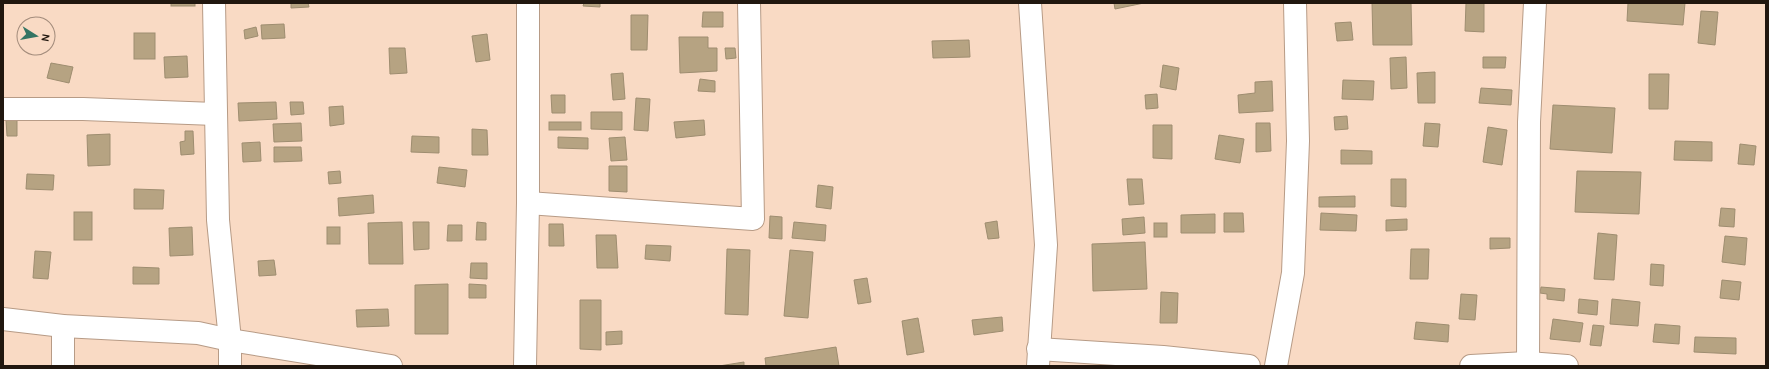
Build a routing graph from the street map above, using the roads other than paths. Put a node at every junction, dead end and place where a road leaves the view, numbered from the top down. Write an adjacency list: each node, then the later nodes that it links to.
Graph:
1 (214, 3): 8 (street)
2 (528, 3): 9 (street)
3 (749, 3): 9 (street)
4 (1030, 3): 13 (street)
5 (1295, 3): 20 (street)
6 (1535, 3): 14 (street)
7 (3, 109): 8 (street)
8 (215, 114): 12 (street)
9 (528, 203): 18 (street)
10 (3, 319): 11 (street)
11 (63, 326): 12 (street); 15 (street)
12 (230, 340): 16 (street); 17 (street)
13 (1038, 358): 19 (street)
14 (1528, 363): 21 (street); 22 (street)
15 (63, 366)
16 (230, 366)
17 (391, 366)
18 (525, 366)
19 (1249, 366)
20 (1276, 366)
21 (1471, 366)
22 (1567, 366)

